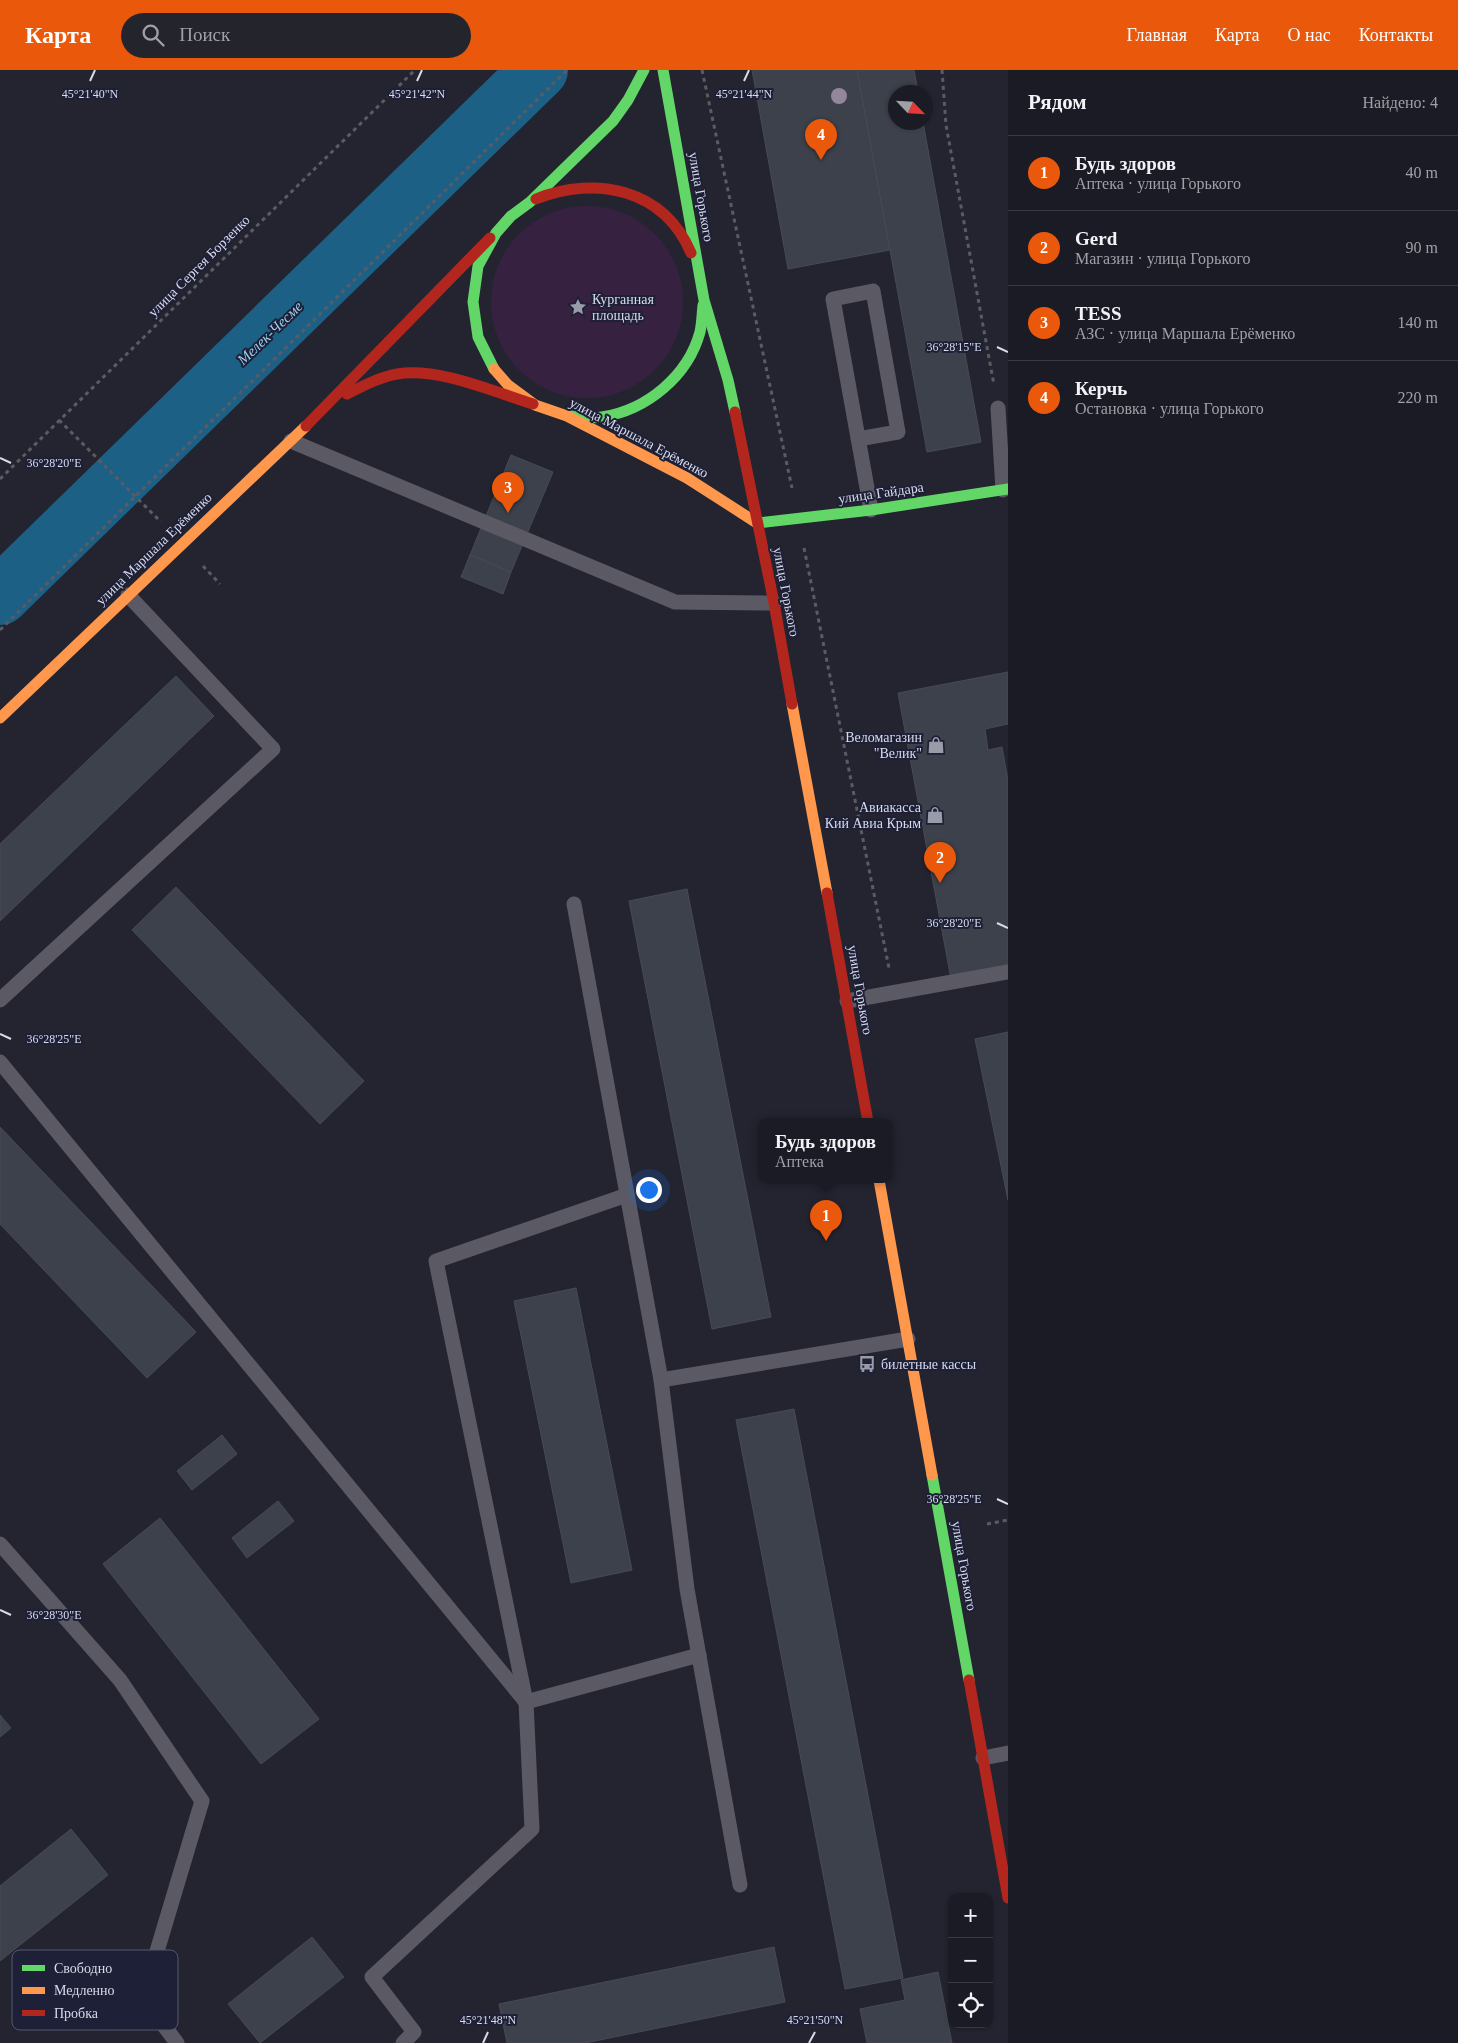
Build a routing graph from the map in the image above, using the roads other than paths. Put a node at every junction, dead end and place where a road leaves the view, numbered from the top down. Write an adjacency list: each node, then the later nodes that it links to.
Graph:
1 (644, 70): 3 (main road, улица Маршала Ерёменко)
2 (663, 70): 5 (main road, улица Горького)
3 (530, 202): 4 (main road, улица Маршала Ерёменко); 5 (main road)
4 (496, 233): 7 (main road, улица Маршала Ерёменко); 8 (main road)
5 (698, 266): 6 (main road, улица Горького)
6 (704, 300): 10 (main road); 15 (main road, улица Горького)
7 (330, 403): 8 (main road, улица Маршала Ерёменко); 12 (main road, улица Маршала Ерёменко)
8 (535, 405): 10 (main road, улица Маршала Ерёменко)
9 (998, 408): 13 (lane)
10 (567, 416): 15 (main road, улица Маршала Ерёменко)
11 (858, 439): 11 (lane); 14 (lane)
12 (291, 441): 16 (main road, улица Маршала Ерёменко); 17 (lane)
13 (1006, 490): 14 (main road, улица Гайдара)
14 (871, 510): 15 (main road, улица Гайдара)
15 (757, 523): 17 (main road, улица Горького)
16 (128, 595): 18 (main road, улица Маршала Ерёменко); 21 (lane)
17 (774, 604): 22 (main road, улица Горького)
18 (0, 718)
19 (574, 904): 26 (lane)
20 (1008, 972): 22 (lane)
21 (0, 1000)
22 (847, 1001): 24 (main road, улица Горького)
23 (0, 1062): 31 (lane)
24 (867, 1118)
25 (880, 1183): 27 (main road, улица Горького)
26 (627, 1194): 28 (lane); 31 (lane)
27 (908, 1339): 28 (lane); 33 (main road, улица Горького)
28 (661, 1380): 30 (lane)
29 (0, 1544): 36 (lane)
30 (699, 1655): 31 (lane); 34 (lane)
31 (526, 1702): 39 (lane)
32 (1008, 1753): 33 (lane)
33 (983, 1758): 35 (main road, улица Горького)
34 (740, 1884)
35 (1008, 1898)
36 (157, 1950)
37 (167, 2030): 38 (lane)
38 (177, 2043)
39 (403, 2043)

